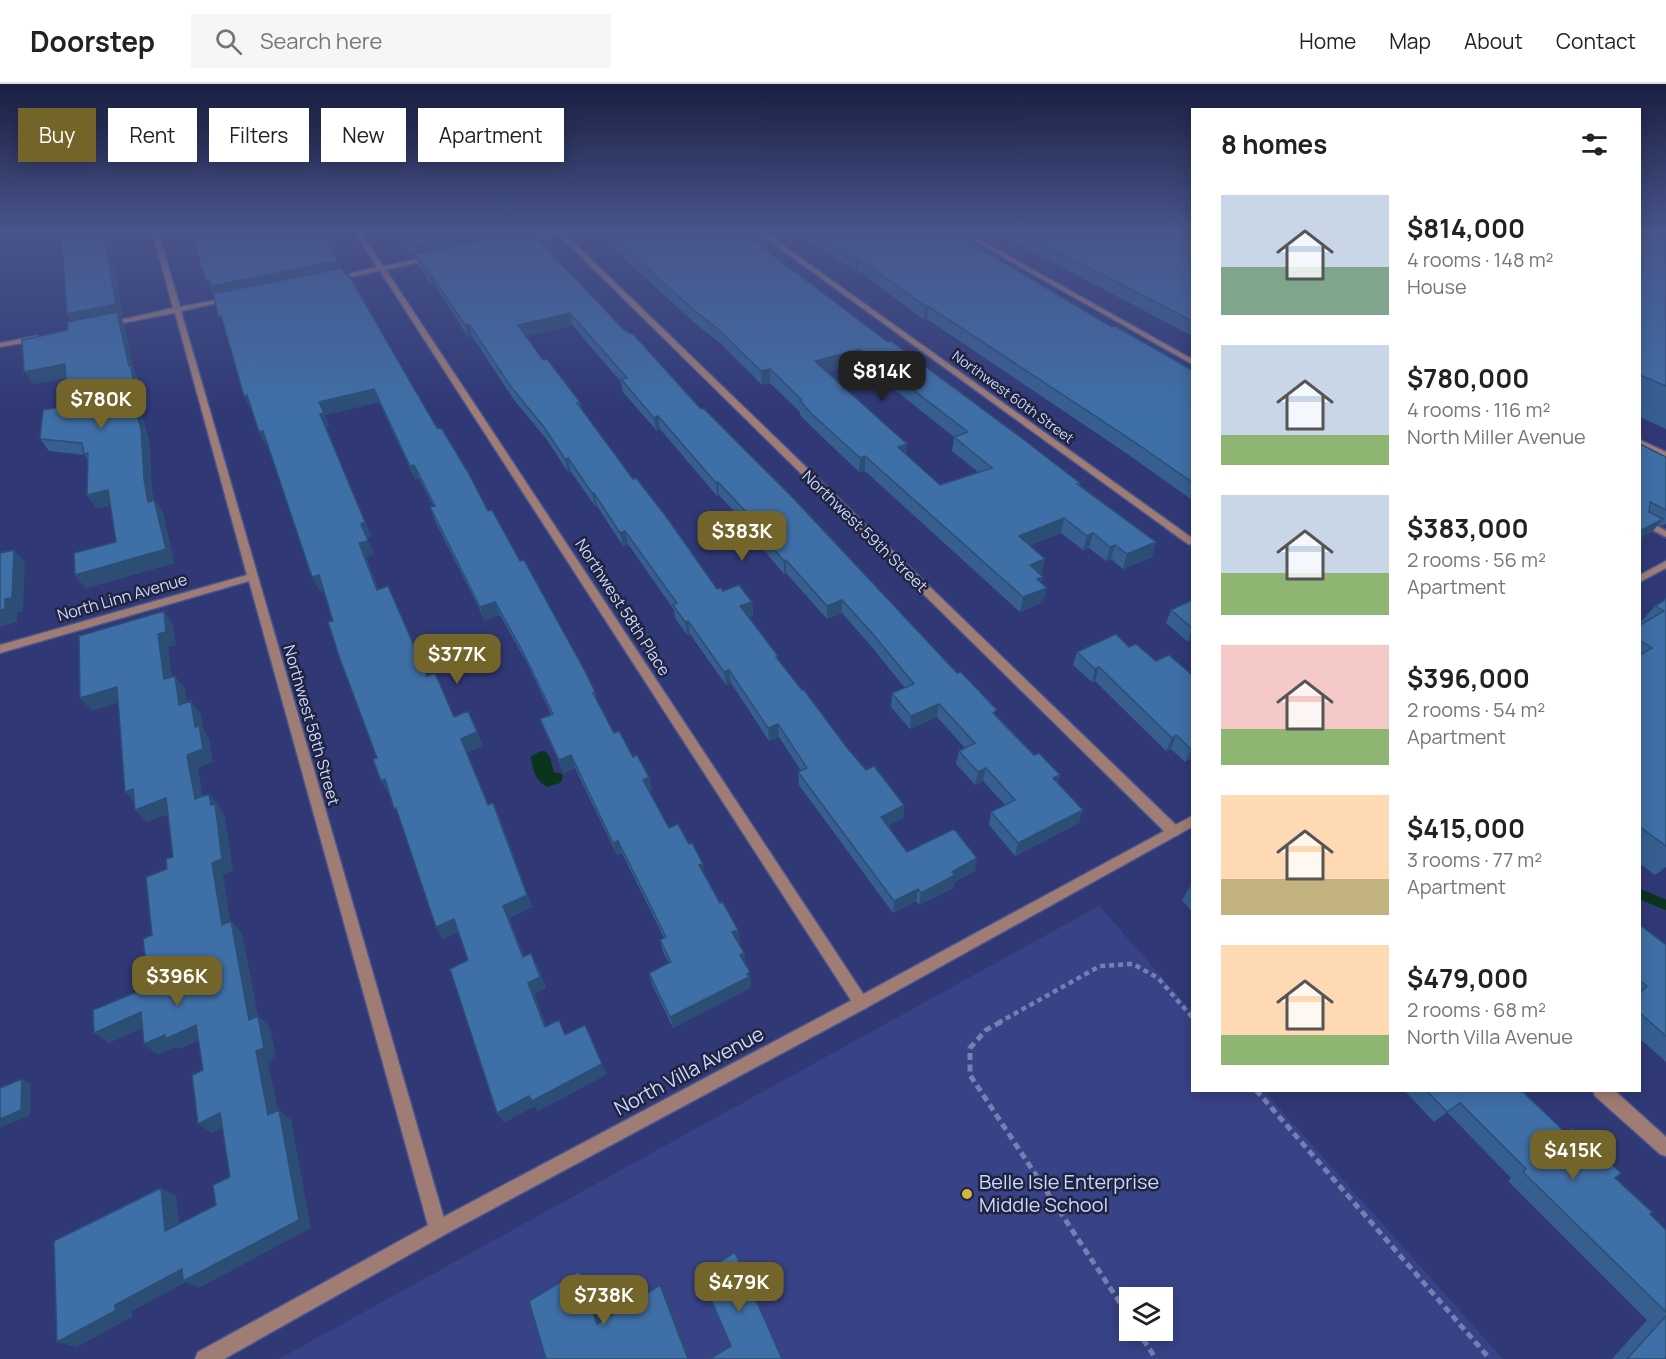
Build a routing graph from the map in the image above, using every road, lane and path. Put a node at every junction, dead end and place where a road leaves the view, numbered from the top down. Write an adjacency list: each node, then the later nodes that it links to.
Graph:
1 (174, 290): 7 (street, Northwest 58th Street)
2 (398, 290): 23 (street, Northwest 58th Place)
3 (619, 290): 22 (street, Northwest 59th Street)
4 (842, 290): 16 (street, Northwest 60th Street)
5 (1065, 290): 11 (street)
6 (236, 298): 7 (street)
7 (180, 309): 8 (street); 18 (street, Northwest 58th Street)
8 (101, 325)
9 (45, 336): 10 (street)
10 (0, 345)
11 (1191, 361)
12 (1641, 443): 13 (street)
13 (1666, 455)
14 (1641, 521): 15 (lane)
15 (1666, 534)
16 (1191, 541)
17 (1666, 564): 19 (street)
18 (253, 577): 20 (street, North Linn Avenue); 28 (street, Northwest 58th Street)
19 (1641, 578)
20 (0, 649)
21 (1191, 821): 22 (street, North Villa Avenue)
22 (1173, 831): 23 (street, North Villa Avenue)
23 (861, 1003): 28 (street, North Villa Avenue)
24 (1191, 1016): 29 (path)
25 (1258, 1092): 33 (path)
26 (1603, 1092): 27 (street)
27 (1666, 1148)
28 (438, 1229): 31 (street, North Villa Avenue)
29 (1119, 1301)
30 (1144, 1341): 32 (path)
31 (205, 1359)
32 (1156, 1359)
33 (1490, 1359)

